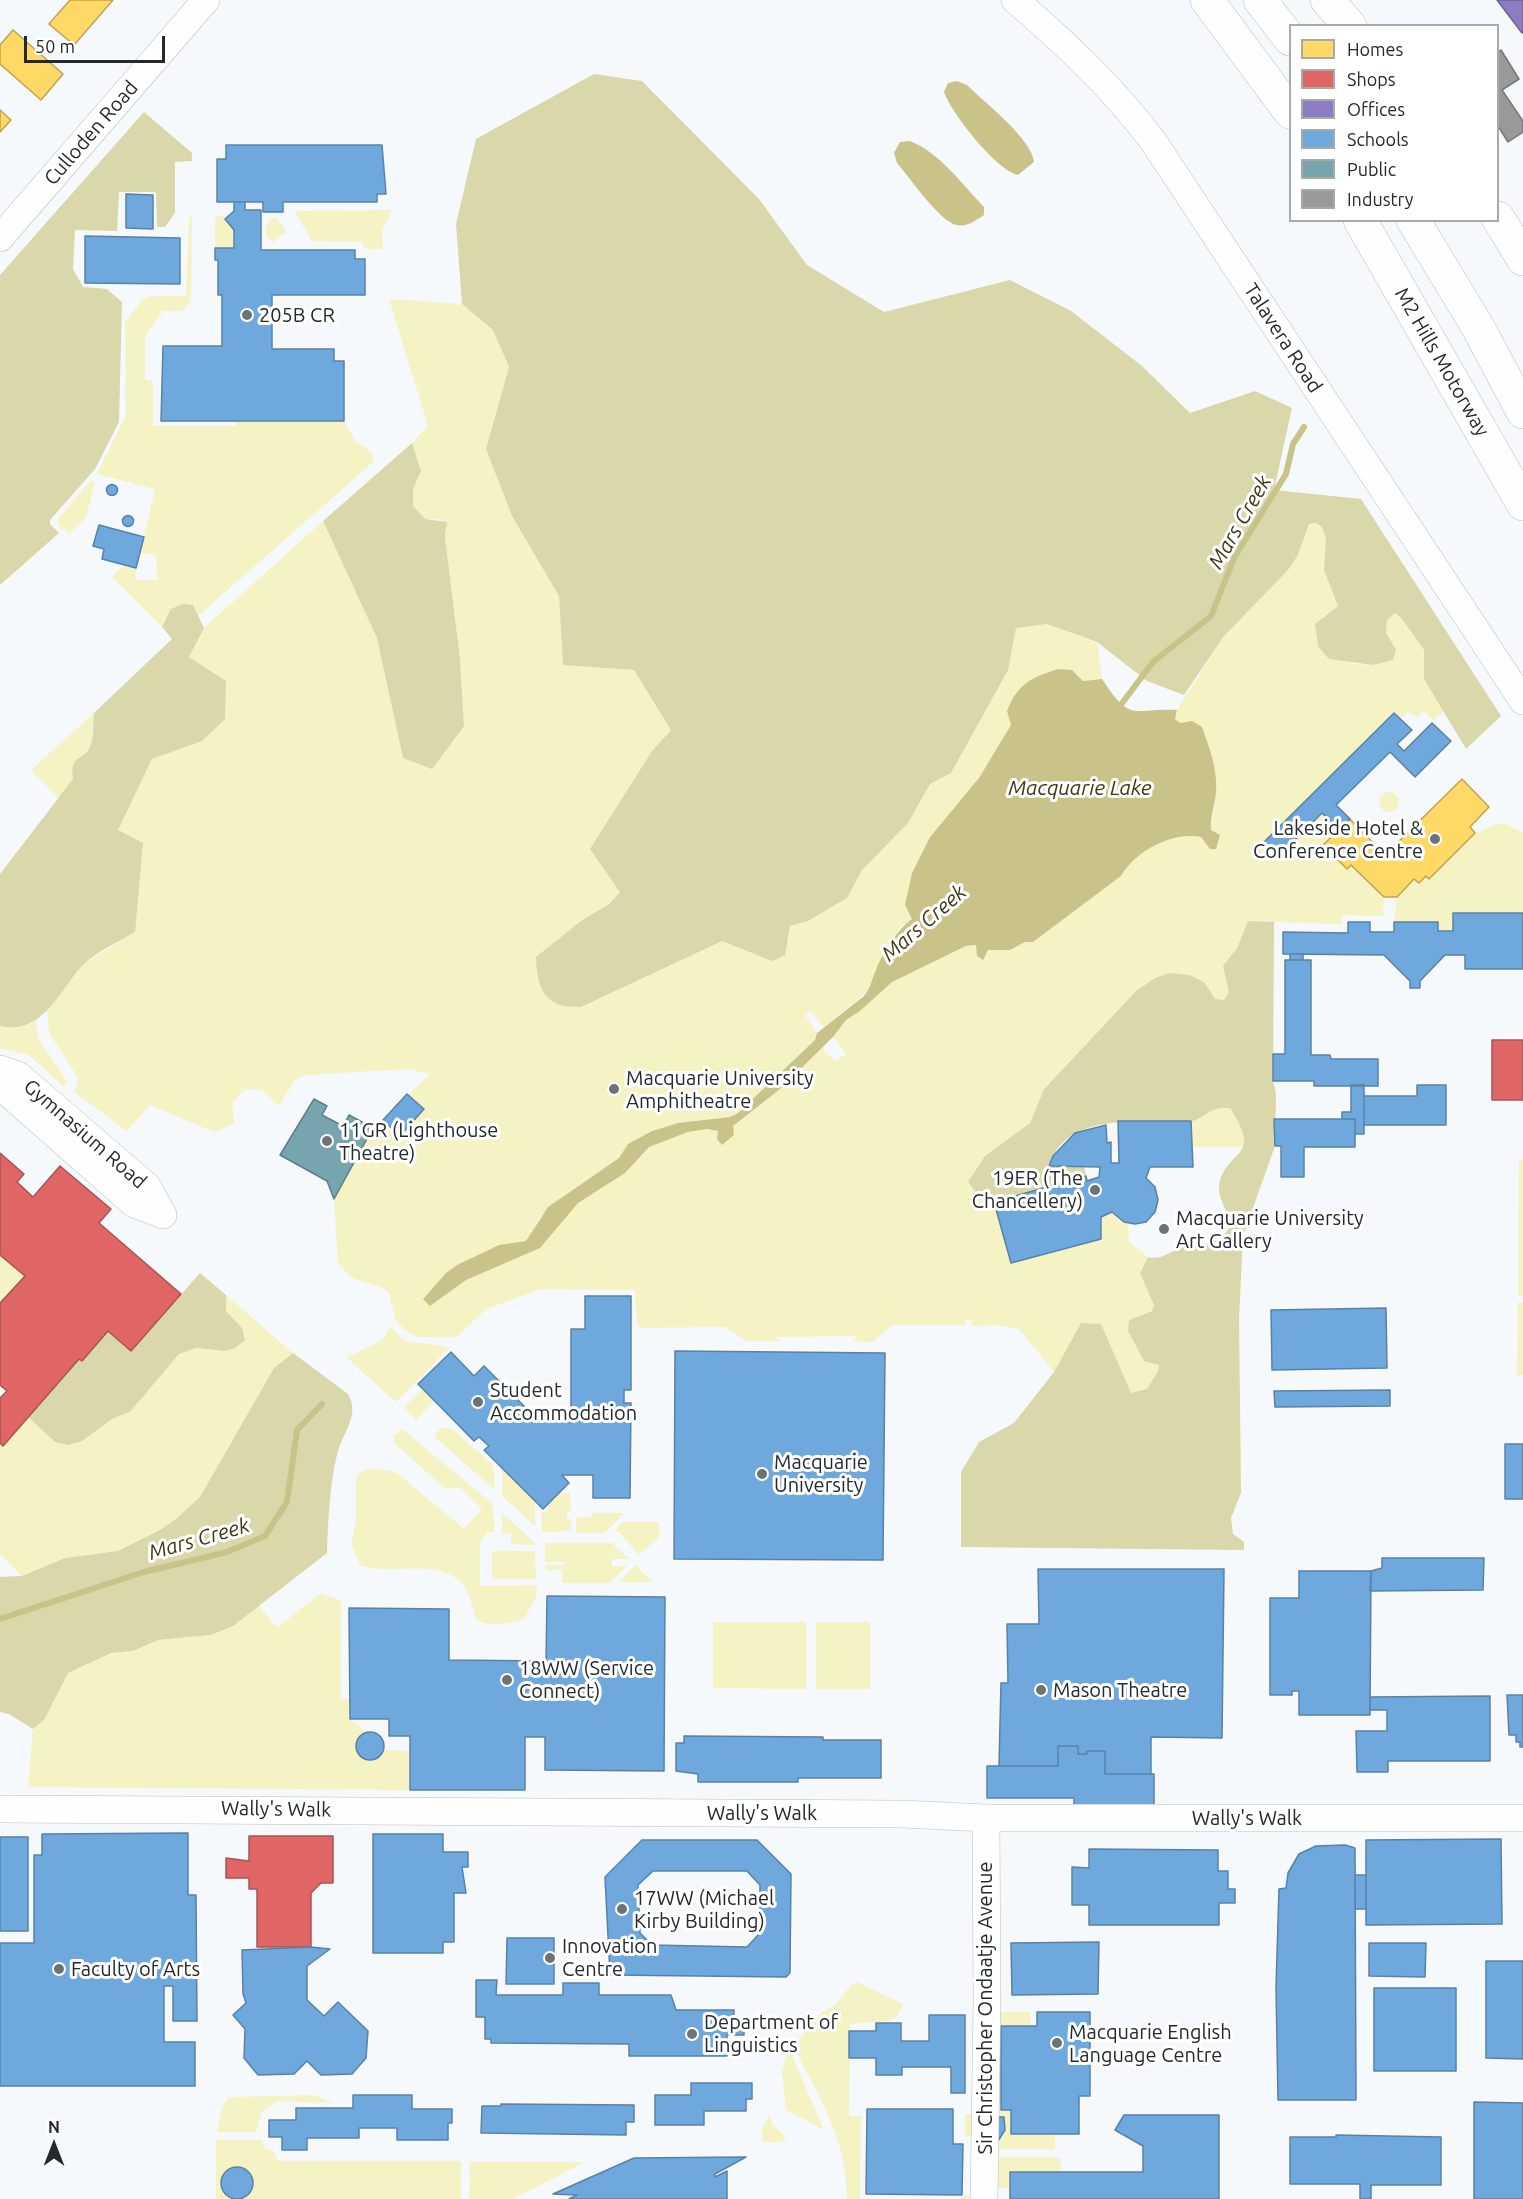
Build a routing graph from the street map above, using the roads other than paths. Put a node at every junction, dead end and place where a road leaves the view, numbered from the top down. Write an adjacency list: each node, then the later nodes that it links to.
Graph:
1 (207, 0): 12 (street, Culloden Road)
2 (1015, 0): 16 (street, Talavera Road)
3 (1207, 0): 8 (highway)
4 (1260, 0): 7 (highway)
5 (1327, 0): 6 (highway)
6 (1348, 24)
7 (1289, 38)
8 (1289, 111)
9 (1499, 221): 13 (highway)
10 (1361, 222): 15 (highway, M2 Hills Motorway)
11 (1414, 222): 14 (highway)
12 (0, 238)
13 (1523, 259)
14 (1523, 412)
15 (1523, 504)
16 (1523, 701)
17 (0, 1069): 18 (street, Gymnasium Road)
18 (0, 1086)
19 (0, 1809): 20 (street, Wally's Walk)
20 (986, 1818): 21 (street, Wally's Walk); 22 (street, Sir Christopher Ondaatje Avenue)
21 (1523, 1818)
22 (984, 2199)

